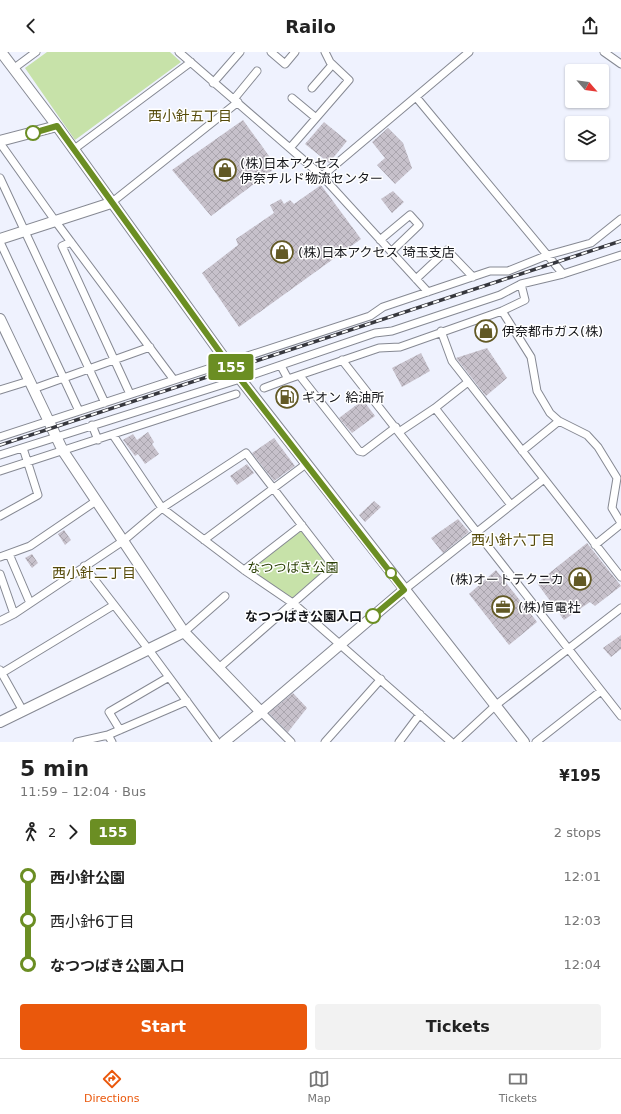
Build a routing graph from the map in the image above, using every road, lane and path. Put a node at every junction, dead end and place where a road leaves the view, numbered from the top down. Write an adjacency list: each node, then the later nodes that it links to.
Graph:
1 (1, 52): 13 (street)
2 (36, 52): 13 (street)
3 (179, 52): 10 (street)
4 (271, 52): 5 (street)
5 (295, 52)
6 (325, 52): 11 (street)
7 (469, 52): 17 (street)
8 (604, 52): 12 (street)
9 (237, 53): 15 (street)
10 (191, 62): 15 (street); 24 (street)
11 (332, 64): 16 (street); 20 (street)
12 (621, 64)
13 (13, 69): 21 (street)
14 (257, 71): 19 (street)
15 (214, 83): 19 (street)
16 (312, 88)
17 (416, 97): 25 (street); 35 (street)
18 (292, 98): 20 (street)
19 (236, 100): 23 (street); 27 (street)
20 (316, 118): 23 (street)
21 (57, 126): 22 (street); 24 (street)
22 (0, 142): 29 (street)
23 (290, 148): 25 (street)
24 (73, 150): 27 (street)
25 (322, 176): 32 (street)
26 (0, 178): 30 (street)
27 (111, 203): 29 (street); 48 (street)
28 (621, 219): 35 (street)
29 (56, 222): 30 (street); 33 (street)
30 (25, 231): 31 (street); 50 (street)
31 (0, 240): 52 (street)
32 (380, 240): 34 (street); 34 (street)
33 (71, 242): 45 (street); 46 (street)
34 (391, 252): 39 (street)
35 (548, 255): 37 (street); 38 (street)
36 (621, 255): 37 (street)
37 (563, 274): 40 (street)
38 (473, 277): 39 (street); 41 (street)
39 (416, 280): 41 (street)
40 (521, 284): 42 (street); 49 (street)
41 (428, 292): 48 (street)
42 (502, 312): 44 (street); 66 (street)
43 (0, 319): 57 (street)
44 (441, 331): 47 (street); 56 (street)
45 (150, 347): 46 (street); 55 (street)
46 (115, 359): 50 (street); 60 (street)
47 (342, 360): 51 (street); 68 (street)
48 (227, 362): 53 (street); 55 (street)
49 (280, 366): 53 (street); 54 (street)
50 (90, 369): 52 (street); 62 (street)
51 (300, 376): 54 (street); 68 (street)
52 (63, 378): 57 (street); 64 (street)
53 (240, 379): 67 (street); 78 (street)
54 (288, 379): 58 (street)
55 (174, 380): 60 (street)
56 (468, 382): 63 (street); 75 (street)
57 (31, 385): 59 (street); 65 (street)
58 (264, 388)
59 (0, 390)
60 (130, 394): 62 (street)
61 (236, 394): 69 (street)
62 (105, 402): 64 (street)
63 (435, 408): 68 (street); 83 (street)
64 (78, 411): 65 (street)
65 (49, 421): 70 (street); 71 (street)
66 (559, 421): 75 (street); 86 (street)
67 (92, 425): 71 (street); 72 (street)
68 (398, 430): 88 (street)
69 (113, 435): 72 (street); 84 (street)
70 (0, 437)
71 (56, 437): 73 (street); 74 (street)
72 (98, 440): 74 (street)
73 (23, 448): 76 (street); 77 (street)
74 (64, 451): 77 (street); 82 (street)
75 (522, 451): 80 (street)
76 (0, 455)
77 (28, 462): 79 (street); 85 (street)
78 (306, 464): 81 (street); 98 (street)
79 (0, 471)
80 (544, 479): 83 (street); 91 (street)
81 (274, 488): 84 (street); 87 (street); 89 (street)
82 (96, 502): 90 (street); 92 (street)
83 (511, 505): 88 (street)
84 (162, 508): 89 (street); 90 (street)
85 (0, 516)
86 (621, 524): 91 (street)
87 (302, 525): 95 (street); 101 (street)
88 (477, 532): 98 (street); 109 (street)
89 (204, 540): 95 (street)
90 (123, 541): 94 (street); 106 (street)
91 (596, 545): 97 (street)
92 (9, 554): 93 (street); 100 (street)
93 (0, 557)
94 (84, 566): 100 (street); 102 (street)
95 (244, 570): 101 (street)
96 (0, 574): 104 (street)
97 (621, 577)
98 (404, 590): 107 (street); 116 (street)
99 (225, 596): 106 (street)
100 (30, 603): 104 (street)
101 (294, 604): 107 (street); 110 (street)
102 (114, 605): 108 (street); 111 (street)
103 (621, 608): 109 (street)
104 (14, 614): 105 (street)
105 (0, 621)
106 (184, 632): 108 (street); 110 (street)
107 (341, 645): 113 (street); 118 (street)
108 (149, 650): 112 (street); 117 (street)
109 (569, 650): 114 (street); 116 (street)
110 (220, 667): 118 (street)
111 (1, 671): 117 (street)
112 (169, 677): 115 (street); 122 (street)
113 (381, 679): 119 (street); 129 (street)
114 (601, 691): 120 (street); 134 (street)
115 (187, 701): 122 (street); 126 (street)
116 (496, 705): 132 (street); 133 (street)
117 (23, 711): 121 (street)
118 (261, 712): 127 (street); 128 (street)
119 (420, 714): 130 (street); 131 (street)
120 (621, 716)
121 (0, 722)
122 (120, 730): 123 (street)
123 (108, 735): 124 (street); 125 (street)
124 (78, 742)
125 (112, 742)
126 (217, 742)
127 (224, 742)
128 (291, 742)
129 (325, 742)
130 (399, 742)
131 (451, 742)
132 (456, 742)
133 (524, 742)
134 (536, 742)

